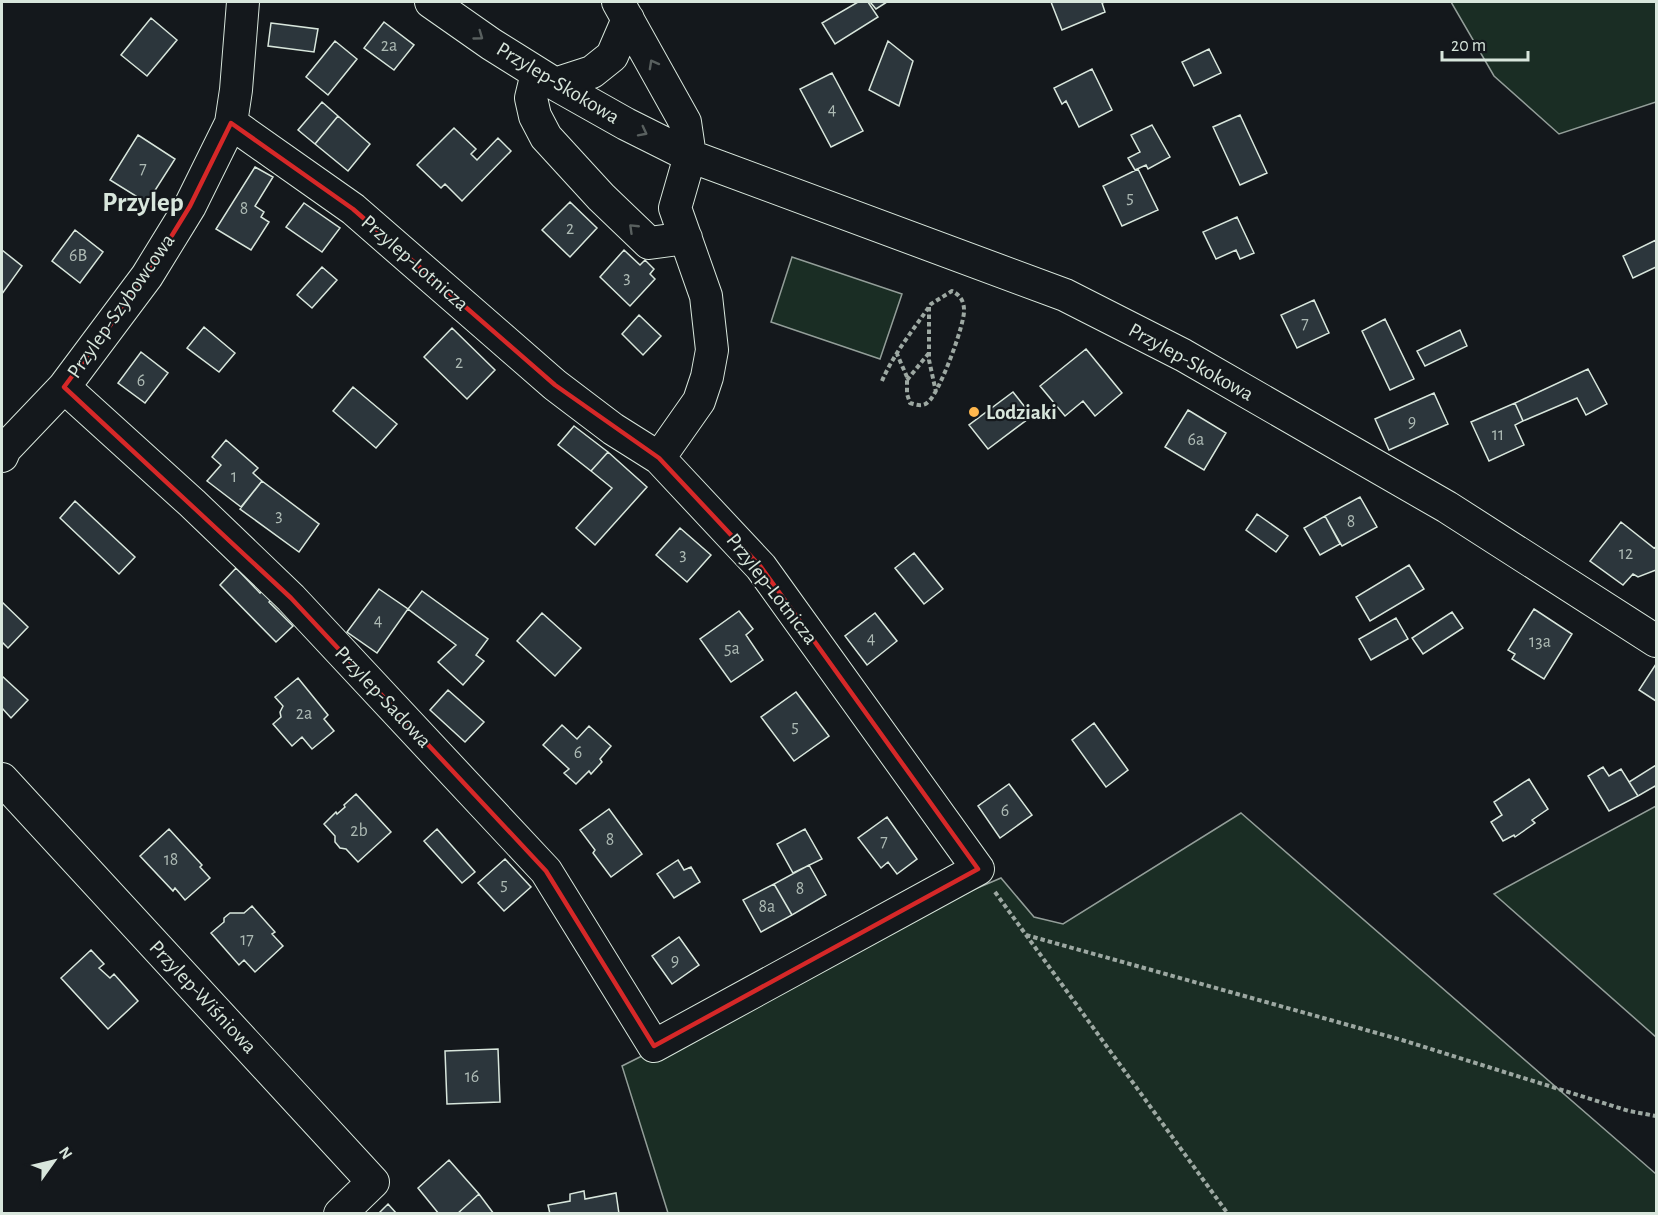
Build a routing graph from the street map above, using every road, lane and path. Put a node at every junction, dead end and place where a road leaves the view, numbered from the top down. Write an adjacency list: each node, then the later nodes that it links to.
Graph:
1 (243, 2): 5 (street, Przylep-Szybowcowa)
2 (431, 2): 4 (street, Przylep-Skokowa, one-way to 4)
3 (623, 10): 4 (street); 6 (street, one-way to 3)
4 (546, 79): 6 (street, Przylep-Skokowa, one-way to 6); 7 (street, one-way to 4)
5 (231, 123): 13 (street, Przylep-Szybowcowa); 16 (street, Przylep-Lotnicza)
6 (690, 156): 7 (street); 17 (street, Przylep-Skokowa)
7 (686, 238): 16 (street)
8 (929, 306): 9 (path); 10 (path); 14 (path)
9 (929, 352): 11 (path); 14 (path)
10 (897, 354): 11 (path); 12 (path)
11 (907, 380): 14 (path)
12 (882, 381)
13 (64, 387): 15 (street, Przylep-Szybowcowa); 19 (street, Przylep-Sadowa)
14 (936, 392)
15 (2, 456)
16 (659, 458): 19 (street, Przylep-Lotnicza)
17 (1656, 641)
18 (2, 779): 22 (street, Przylep-Wiśniowa)
19 (978, 869): 20 (path)
20 (1026, 935): 21 (path); 23 (path)
21 (1656, 1116)
22 (340, 1214)
23 (1228, 1214)

